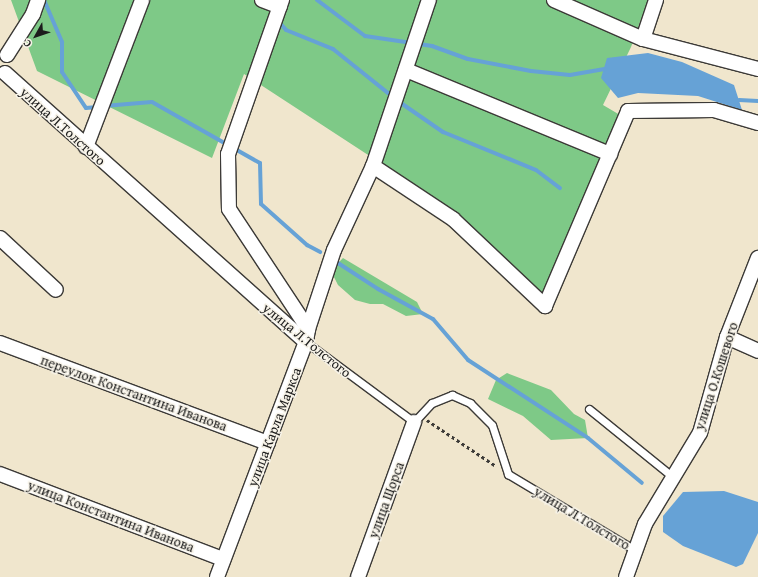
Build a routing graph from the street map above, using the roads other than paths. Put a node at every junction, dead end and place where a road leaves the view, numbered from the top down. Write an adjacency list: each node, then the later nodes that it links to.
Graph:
1 (38, 0): 9 (street)
2 (142, 0): 14 (street)
3 (262, 0): 7 (street)
4 (429, 0): 10 (street, улица Карла Маркса)
5 (554, 0): 8 (street)
6 (656, 0): 8 (street)
7 (281, 3): 20 (street)
8 (643, 39): 11 (street)
9 (4, 50): 12 (street, улица Л.Толстого)
10 (406, 70): 15 (street); 16 (street, улица Карла Маркса)
11 (758, 70)
12 (3, 74): 14 (street, улица Л.Толстого)
13 (758, 123): 15 (street)
14 (86, 147): 20 (street, улица Л.Толстого)
15 (610, 154): 16 (street)
16 (373, 166): 20 (street, улица Карла Маркса)
17 (0, 238): 19 (street)
18 (758, 258): 21 (street, улица О.Кошевого)
19 (56, 290)
20 (307, 336): 25 (lane, улица Л.Толстого); 26 (street, улица Карла Маркса)
21 (727, 337): 23 (street); 28 (street, улица О.Кошевого)
22 (0, 343): 26 (street, переулок Константина Иванова)
23 (758, 351)
24 (589, 409): 28 (lane)
25 (417, 419): 29 (lane, улица Л.Толстого); 32 (street, улица Щорса)
26 (268, 443): 30 (street, улица Карла Маркса)
27 (0, 474): 30 (street, улица Константина Иванова)
28 (673, 477): 29 (street, улица О.Кошевого)
29 (634, 550): 33 (street, улица О.Кошевого)
30 (223, 559): 31 (street, улица Карла Маркса)
31 (217, 577)
32 (358, 577)
33 (626, 577)

